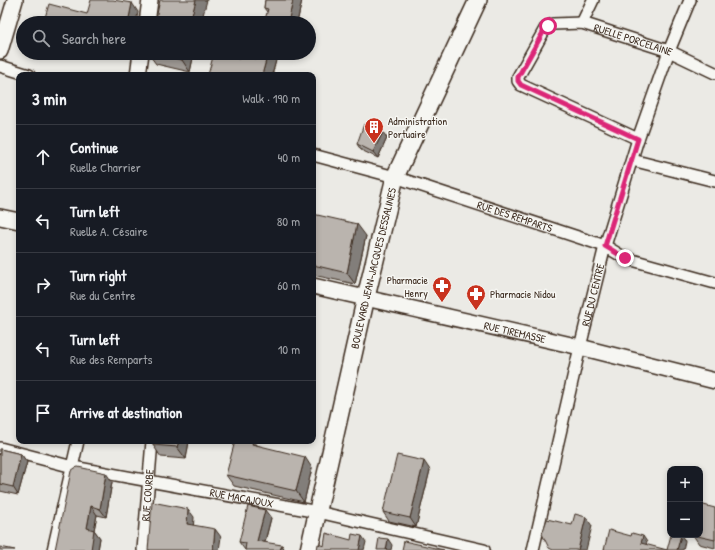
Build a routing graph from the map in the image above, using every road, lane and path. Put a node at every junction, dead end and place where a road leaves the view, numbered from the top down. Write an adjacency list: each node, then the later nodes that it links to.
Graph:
1 (14, 0): 8 (street)
2 (150, 0): 6 (street)
3 (478, 0): 18 (main road, BOULEVARD JEAN-JACQUES DESSALINES)
4 (593, 0): 7 (street)
5 (690, 0): 9 (street, RUE DU CENTRE)
6 (147, 16)
7 (582, 23): 9 (street, RUELLE PORCELAINE); 15 (street, RUELLE PORCELAINE)
8 (0, 51)
9 (669, 51): 14 (street, RUELLE PORCELAINE); 15 (street, RUE DU CENTRE)
10 (141, 60): 13 (street)
11 (0, 66): 12 (street)
12 (19, 72)
13 (139, 72)
14 (715, 73)
15 (638, 139): 17 (street, RUE DU CENTRE)
16 (316, 156): 18 (street, RUE DES REMPARTS)
17 (632, 160): 19 (street); 22 (street, RUE DU CENTRE)
18 (395, 177): 22 (street, RUE DES REMPARTS); 25 (main road, BOULEVARD JEAN-JACQUES DESSALINES)
19 (715, 181)
20 (0, 217): 21 (street)
21 (16, 220)
22 (605, 246): 23 (street, RUE DES REMPARTS); 26 (street, RUE DU CENTRE)
23 (715, 283)
24 (316, 287): 25 (street, RUE TIREMASSE)
25 (366, 297): 26 (street, RUE TIREMASSE); 33 (main road, BOULEVARD JEAN-JACQUES DESSALINES)
26 (580, 346): 27 (street, RUE TIREMASSE); 38 (street, RUE DU CENTRE)
27 (715, 381)
28 (77, 444): 31 (street)
29 (152, 444): 32 (street, RUE COURBE)
30 (0, 448): 31 (street, RUE MACAJOUX)
31 (73, 467): 32 (street, RUE MACAJOUX); 34 (street)
32 (149, 480): 33 (street, RUE MACAJOUX); 35 (street, RUE COURBE)
33 (318, 512): 36 (main road, BOULEVARD JEAN-JACQUES DESSALINES); 37 (street, RUE MACAJOUX)
34 (53, 550)
35 (143, 550)
36 (309, 550)
37 (484, 550)
38 (534, 550)

